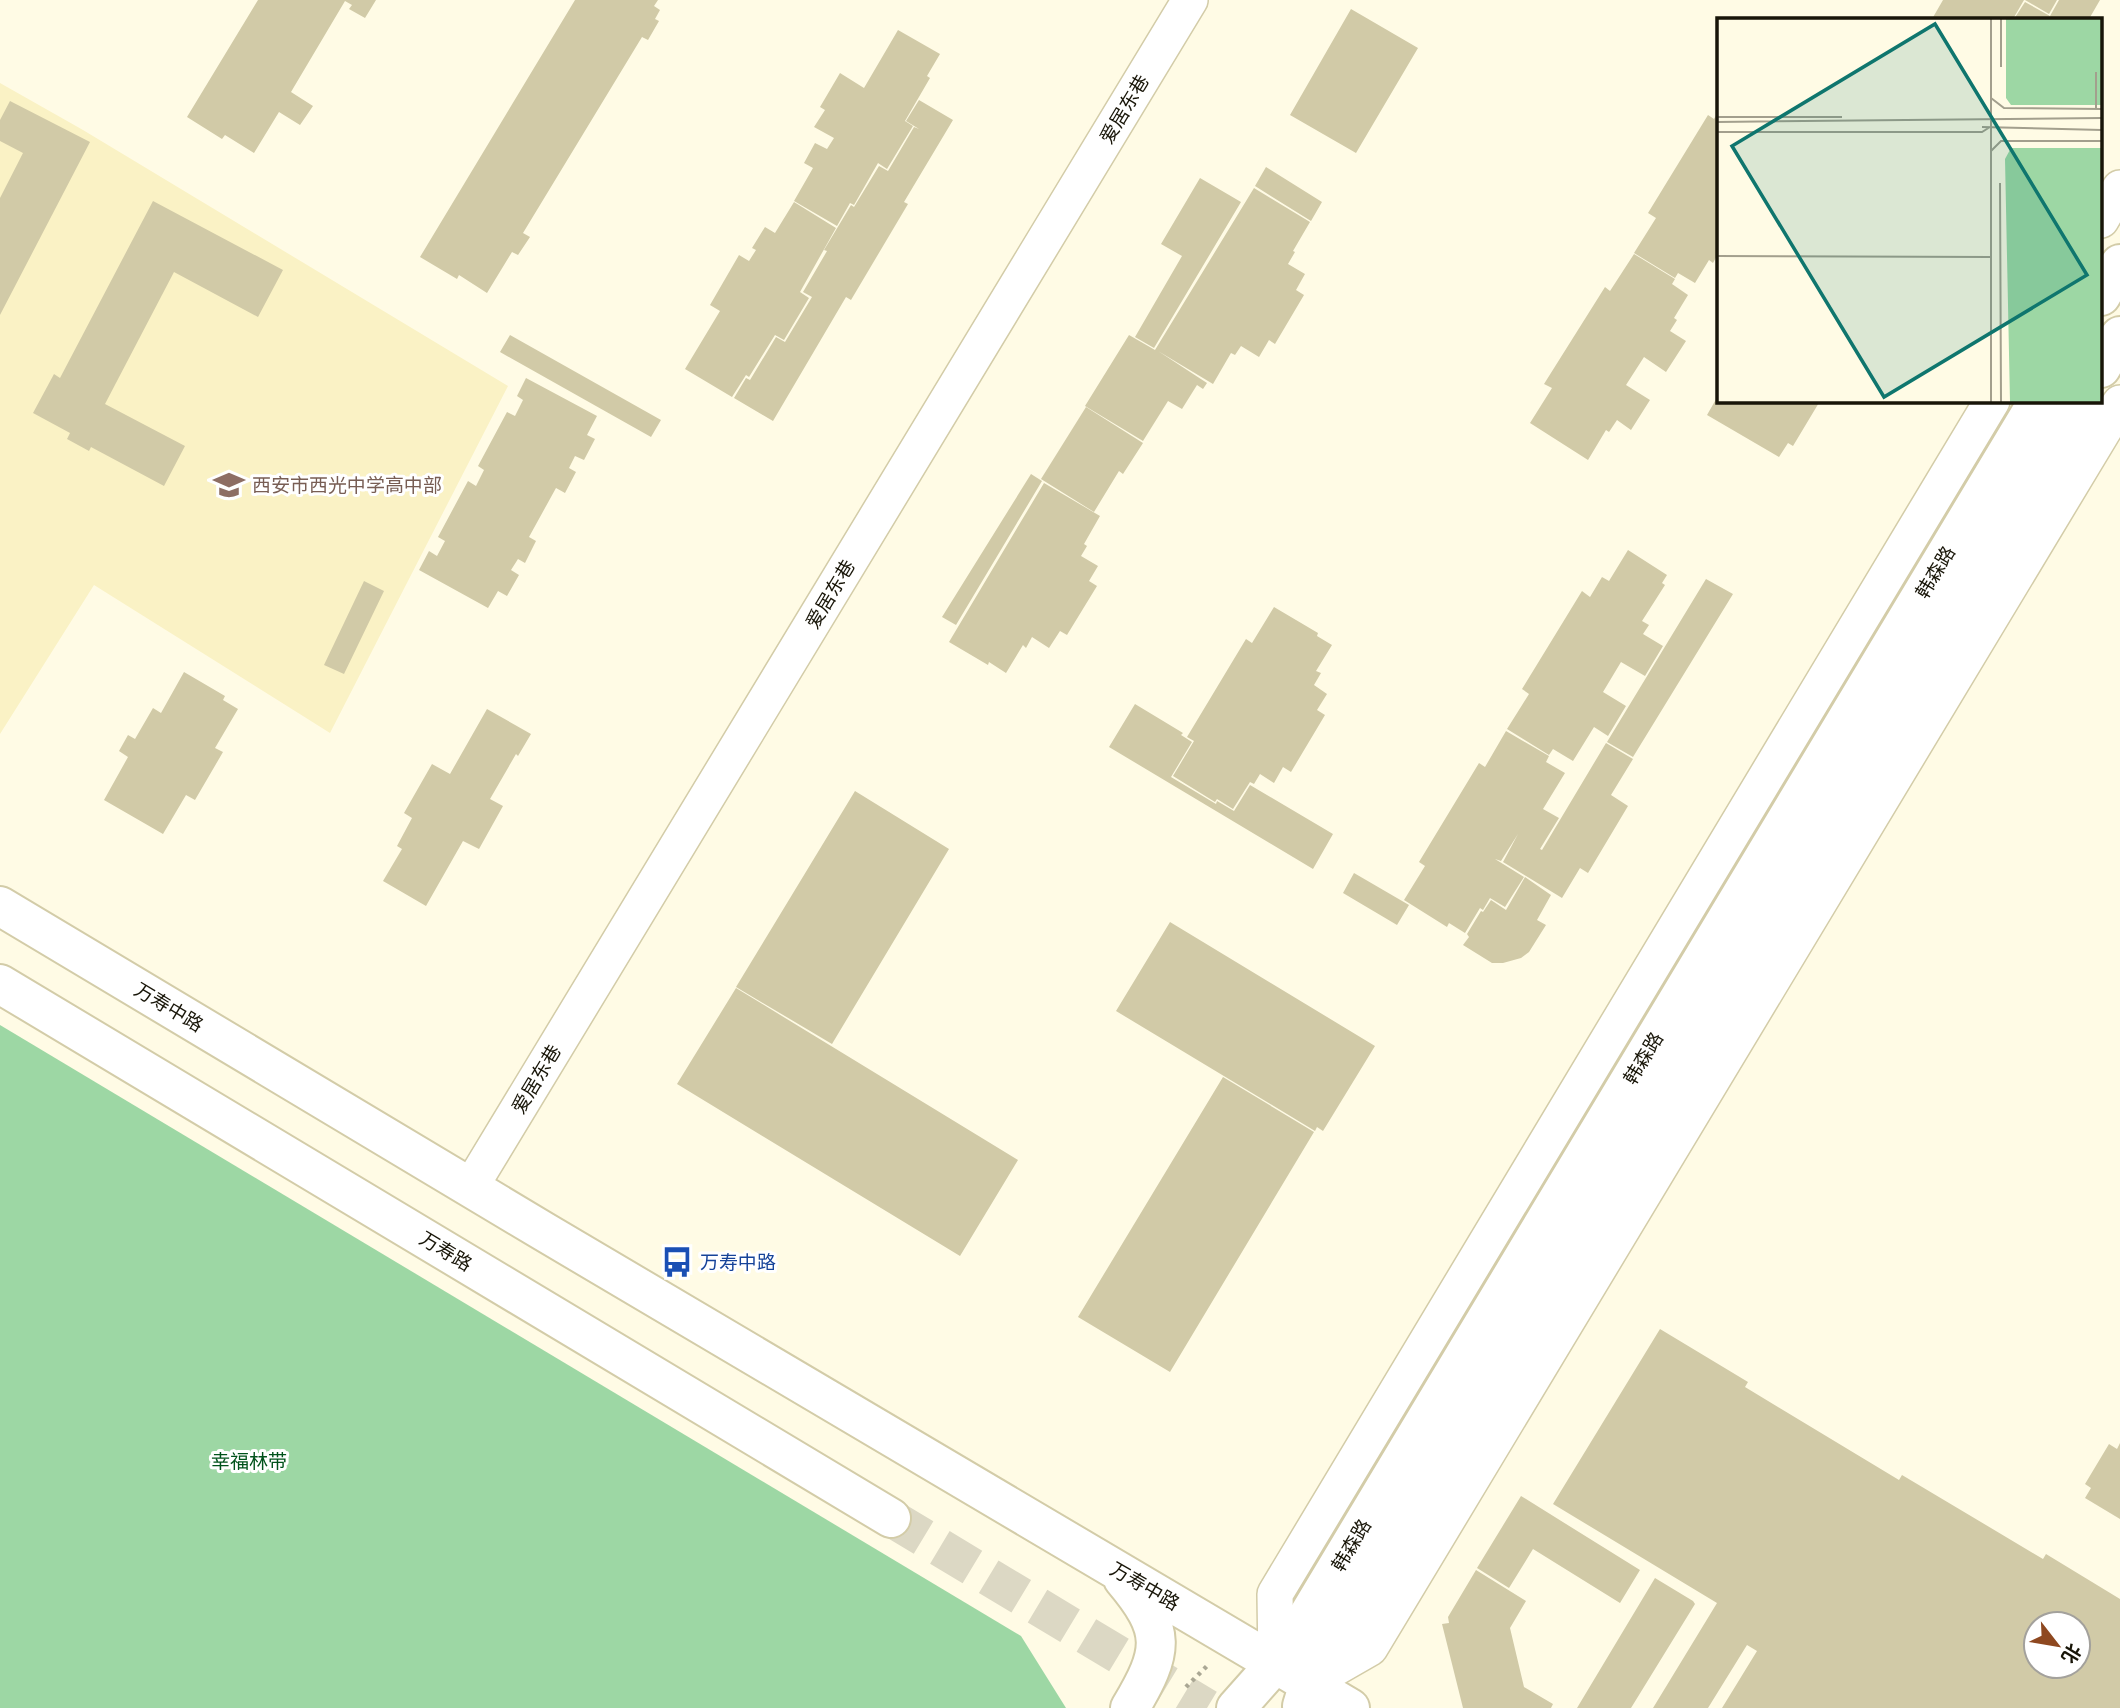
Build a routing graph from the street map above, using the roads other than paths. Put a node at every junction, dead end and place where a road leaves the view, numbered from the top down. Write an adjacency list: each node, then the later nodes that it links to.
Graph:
1 (1190, 0): 14 (street, 爱居东巷)
2 (2120, 187): 3 (street)
3 (2102, 217)
4 (2120, 264): 5 (main road)
5 (2102, 294)
6 (2120, 335): 7 (main road)
7 (2102, 366)
8 (1991, 402): 17 (street)
9 (2037, 402): 17 (main road, 韩森路)
10 (2080, 402): 18 (main road, 韩森路)
11 (2120, 403): 18 (street)
12 (0, 906): 14 (main road, 万寿中路)
13 (0, 984): 15 (main road, 万寿路)
14 (470, 1188): 16 (main road, 万寿中路)
15 (891, 1518)
16 (1114, 1567): 17 (main road, 万寿中路); 19 (main road)
17 (1276, 1663): 18 (main road, 万寿中路); 20 (main road, 韩森路)
18 (1305, 1695): 21 (main road, 万寿中路)
19 (1130, 1708)
20 (1236, 1708)
21 (1350, 1708)

